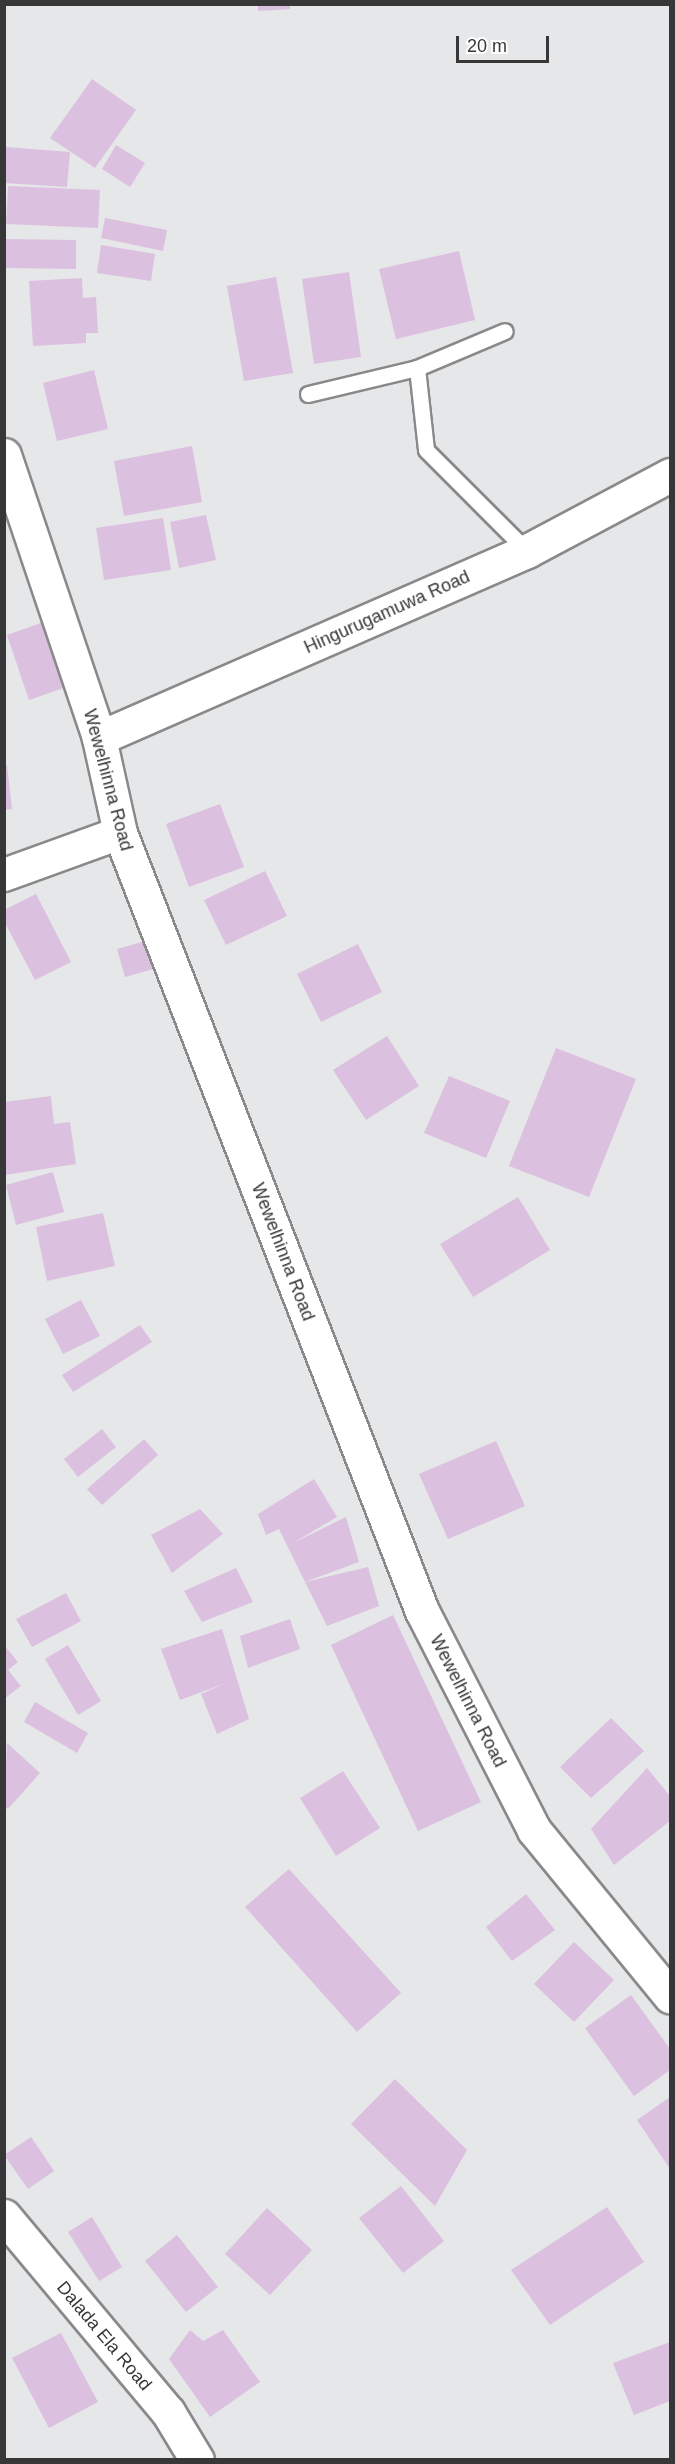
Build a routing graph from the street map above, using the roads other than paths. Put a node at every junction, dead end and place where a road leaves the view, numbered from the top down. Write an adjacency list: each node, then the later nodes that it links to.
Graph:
1 (505, 331): 2 (lane)
2 (417, 368): 3 (lane); 6 (lane)
3 (308, 394)
4 (4, 455): 7 (street, Wewelhinna Road)
5 (670, 475): 6 (street, Hingurugamuwa Road)
6 (527, 551): 7 (street, Hingurugamuwa Road)
7 (99, 738): 8 (street, Wewelhinna Road)
8 (120, 833): 9 (street); 10 (street, Wewelhinna Road)
9 (4, 875)
10 (670, 1996)
11 (4, 2216): 12 (street, Dalada Ela Road)
12 (197, 2460)

